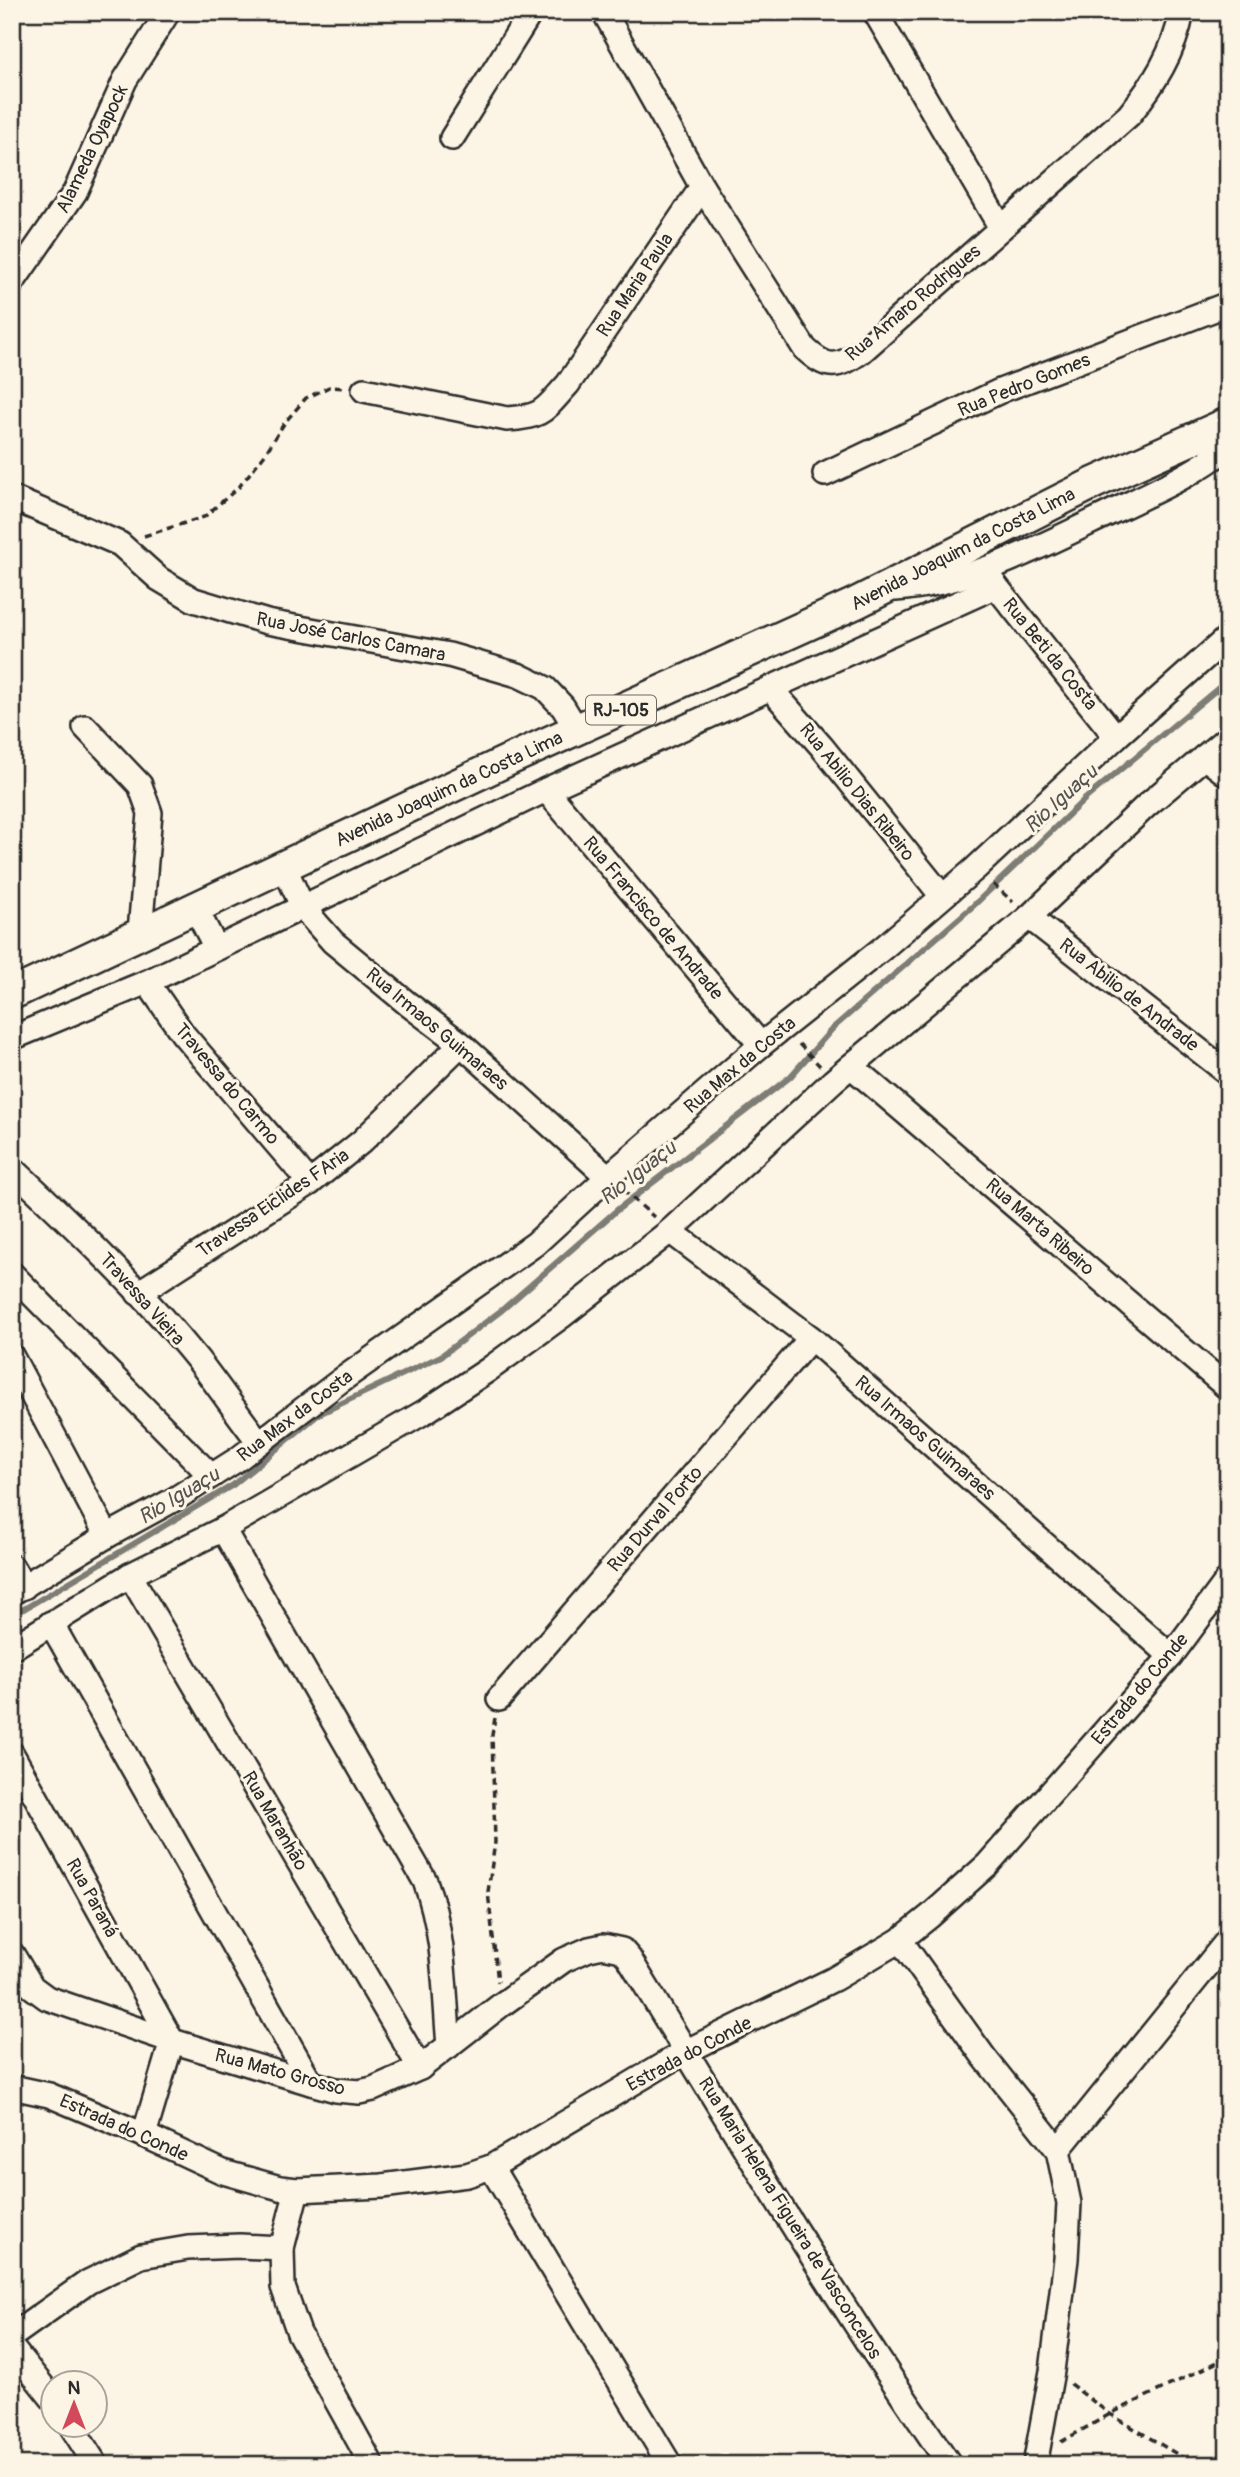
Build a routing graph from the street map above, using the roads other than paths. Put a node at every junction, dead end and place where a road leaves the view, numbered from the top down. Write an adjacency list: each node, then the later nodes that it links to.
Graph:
1 (168, 12): 9 (street, Alameda Oyapock)
2 (531, 12): 6 (street)
3 (604, 12): 7 (street, Rua Amaro Rodrigues)
4 (875, 12): 8 (street)
5 (1182, 12): 8 (street, Rua Amaro Rodrigues)
6 (452, 138)
7 (702, 187): 8 (street, Rua Amaro Rodrigues); 11 (street, Rua Maria Paula)
8 (1001, 228)
9 (12, 283)
10 (1228, 304): 14 (street, Rua Pedro Gomes)
11 (364, 390)
12 (1228, 423): 17 (main road, Avenida Joaquim da Costa Lima / RJ-105)
13 (1228, 447): 16 (street)
14 (825, 474)
15 (12, 498): 21 (street, Rua José Carlos Camara)
16 (990, 579): 17 (street); 19 (street); 22 (street, Rua Beti da Costa)
17 (885, 590): 21 (main road, Avenida Joaquim da Costa Lima / RJ-105)
18 (1228, 637): 22 (street, Rua Max da Costa)
19 (771, 689): 26 (street); 28 (street, Rua Abilio Dias Ribeiro)
20 (85, 727): 32 (street)
21 (577, 730): 27 (main road, Avenida Joaquim da Costa Lima / RJ-105)
22 (1116, 737): 28 (street, Rua Max da Costa)
23 (1228, 737): 24 (street)
24 (1204, 757): 25 (street); 31 (street)
25 (1228, 775)
26 (546, 790): 30 (street); 38 (street, Rua Francisco de Andrade)
27 (284, 866): 29 (main road, Avenida Joaquim da Costa Lima / RJ-105); 30 (street, Rua Irmaos Guimaraes)
28 (942, 896): 38 (street, Rua Max da Costa)
29 (195, 907): 32 (main road, Avenida Joaquim da Costa Lima / RJ-105); 33 (street)
30 (303, 908): 33 (street); 37 (street, Rua Irmaos Guimaraes)
31 (1025, 914): 39 (street); 40 (street, Rua Abilio de Andrade)
32 (140, 933): 35 (main road, Avenida Joaquim da Costa Lima / RJ-105)
33 (215, 948): 34 (street)
34 (147, 982): 36 (street); 43 (street, Travessa do Carmo)
35 (12, 994)
36 (12, 1038)
37 (461, 1044): 42 (street, Rua Irmaos Guimaraes); 43 (street, Travessa Eiclides FAria)
38 (761, 1045): 42 (street, Rua Max da Costa)
39 (851, 1066): 44 (street); 49 (street, Rua Marta Ribeiro)
40 (1228, 1073)
41 (12, 1168): 46 (street, Travessa Vieira)
42 (612, 1181): 50 (street, Rua Max da Costa)
43 (310, 1182): 46 (street, Travessa Eiclides FAria)
44 (666, 1227): 47 (street, Rua Irmaos Guimaraes); 52 (street)
45 (18, 1286): 51 (street)
46 (138, 1293): 50 (street, Travessa Vieira)
47 (811, 1338): 59 (street, Rua Irmaos Guimaraes); 60 (street, Rua Durval Porto)
48 (12, 1357): 53 (street)
49 (1228, 1388)
50 (259, 1442): 51 (street, Rua Max da Costa)
51 (211, 1476): 53 (street, Rua Max da Costa)
52 (223, 1529): 54 (street); 67 (street)
53 (107, 1536): 56 (street, Rua Max da Costa)
54 (130, 1575): 57 (street); 69 (street, Rua Maranhão)
55 (1228, 1579): 59 (street, Estrada do Conde)
56 (16, 1582)
57 (51, 1623): 58 (street); 70 (street)
58 (12, 1648)
59 (1171, 1656): 62 (street, Estrada do Conde)
60 (499, 1699)
61 (12, 1754): 66 (street, Rua Paraná)
62 (900, 1940): 68 (street, Estrada do Conde); 73 (street)
63 (1228, 1940): 73 (street)
64 (564, 1960): 67 (street, Rua Mato Grosso); 68 (street, Rua Maria Helena Figueira de Vasconcelos)
65 (16, 1961): 66 (street, Rua Mato Grosso)
66 (172, 2042): 70 (street, Rua Mato Grosso); 72 (street)
67 (449, 2046): 69 (street, Rua Mato Grosso)
68 (685, 2052): 74 (street, Estrada do Conde); 85 (street, Rua Maria Helena Figueira de Vasconcelos)
69 (420, 2068): 70 (street, Rua Mato Grosso)
70 (311, 2083)
71 (12, 2087): 72 (street, Estrada do Conde)
72 (144, 2135): 75 (street, Estrada do Conde)
73 (1058, 2150): 81 (street)
74 (491, 2167): 75 (street, Estrada do Conde); 84 (street)
75 (297, 2190): 76 (street)
76 (282, 2248): 77 (street); 83 (street)
77 (12, 2336)
78 (12, 2348): 79 (street)
79 (38, 2380)
80 (79, 2438): 82 (street)
81 (1036, 2461)
82 (96, 2465)
83 (372, 2465)
84 (670, 2465)
85 (950, 2465)

